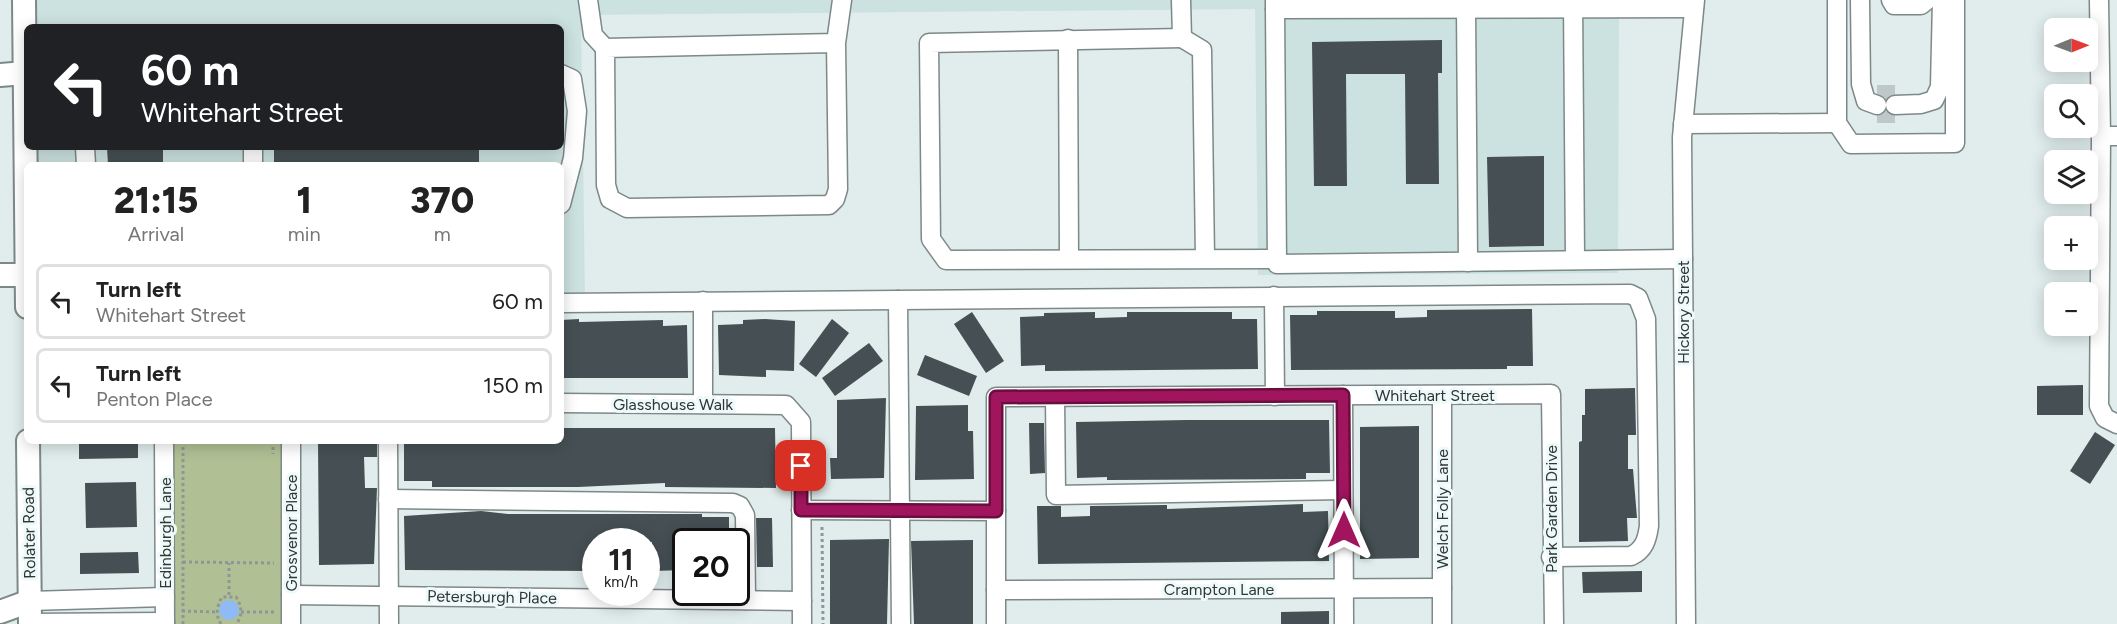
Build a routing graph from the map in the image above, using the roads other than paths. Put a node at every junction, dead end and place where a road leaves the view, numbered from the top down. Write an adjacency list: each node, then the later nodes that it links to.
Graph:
1 (24, 0): 16 (main road)
2 (588, 0): 20 (street)
3 (842, 0): 19 (street)
4 (1181, 0): 17 (street)
5 (1837, 0): 24 (street)
6 (1860, 0): 9 (street)
7 (1891, 0): 8 (street)
8 (1927, 0)
9 (1942, 0)
10 (1955, 0): 24 (street)
11 (2099, 0): 26 (street)
12 (1275, 4): 15 (street); 29 (street)
13 (1573, 4): 14 (street); 15 (street); 32 (street)
14 (1694, 4): 25 (street, Hickory Street)
15 (1466, 8): 33 (street)
16 (24, 24)
17 (1182, 38): 18 (street); 28 (street)
18 (1068, 39): 30 (street); 30 (street)
19 (836, 43): 20 (street); 20 (street)
20 (605, 48)
21 (24, 73): 22 (main road)
22 (0, 75)
23 (564, 75): 27 (street)
24 (1837, 123): 25 (street)
25 (1683, 124): 31 (street, Hickory Street)
26 (2109, 136): 47 (street)
27 (564, 192)
28 (1205, 258): 29 (street); 30 (street)
29 (1276, 258): 33 (street)
30 (1069, 259)
31 (1683, 259): 32 (street); 78 (street, Hickory Street)
32 (1575, 260): 33 (street)
33 (1468, 262)
34 (0, 275): 35 (main road)
35 (24, 275)
36 (1274, 296): 37 (street); 43 (street); 58 (street)
37 (898, 300): 38 (street); 55 (street)
38 (703, 301): 39 (street); 46 (street)
39 (564, 303)
40 (1442, 394): 41 (street, Whitehart Street); 42 (street, Whitehart Street); 59 (street, Welch Folly Lane)
41 (1551, 394): 58 (street, Park Garden Drive)
42 (1343, 395): 43 (street, Whitehart Street); 52 (street)
43 (1275, 396): 44 (street, Whitehart Street)
44 (1055, 397): 52 (street); 56 (street, Whitehart Street)
45 (564, 404): 46 (street, Glasshouse Walk)
46 (703, 405): 54 (street, Glasshouse Walk)
47 (2117, 424)
48 (28, 444): 69 (main road, Rolater Road)
49 (164, 444): 68 (street, Edinburgh Lane)
50 (291, 444): 66 (street, Grosvenor Place)
51 (388, 444): 53 (street)
52 (1343, 490): 60 (street)
53 (388, 499): 57 (street); 62 (street)
54 (801, 510): 55 (street); 65 (street)
55 (900, 510): 56 (street); 73 (street)
56 (996, 511): 61 (street)
57 (745, 528)
58 (1551, 557): 77 (street, Park Garden Drive)
59 (1442, 588): 60 (street, Crampton Lane); 76 (street, Welch Folly Lane)
60 (1344, 589): 61 (street, Crampton Lane); 75 (street)
61 (996, 590): 74 (street)
62 (389, 596): 63 (street, Petersburgh Place); 66 (street, Petersburgh Place); 71 (street)
63 (672, 599)
64 (750, 600): 65 (street, Petersburgh Place)
65 (802, 600): 72 (street)
66 (291, 610)
67 (0, 612): 69 (main road)
68 (171, 615): 69 (street); 69 (street)
69 (30, 616): 70 (main road)
70 (0, 620)
71 (389, 624)
72 (802, 624)
73 (901, 624)
74 (996, 624)
75 (1344, 624)
76 (1442, 624)
77 (1553, 624)
78 (1686, 624)

